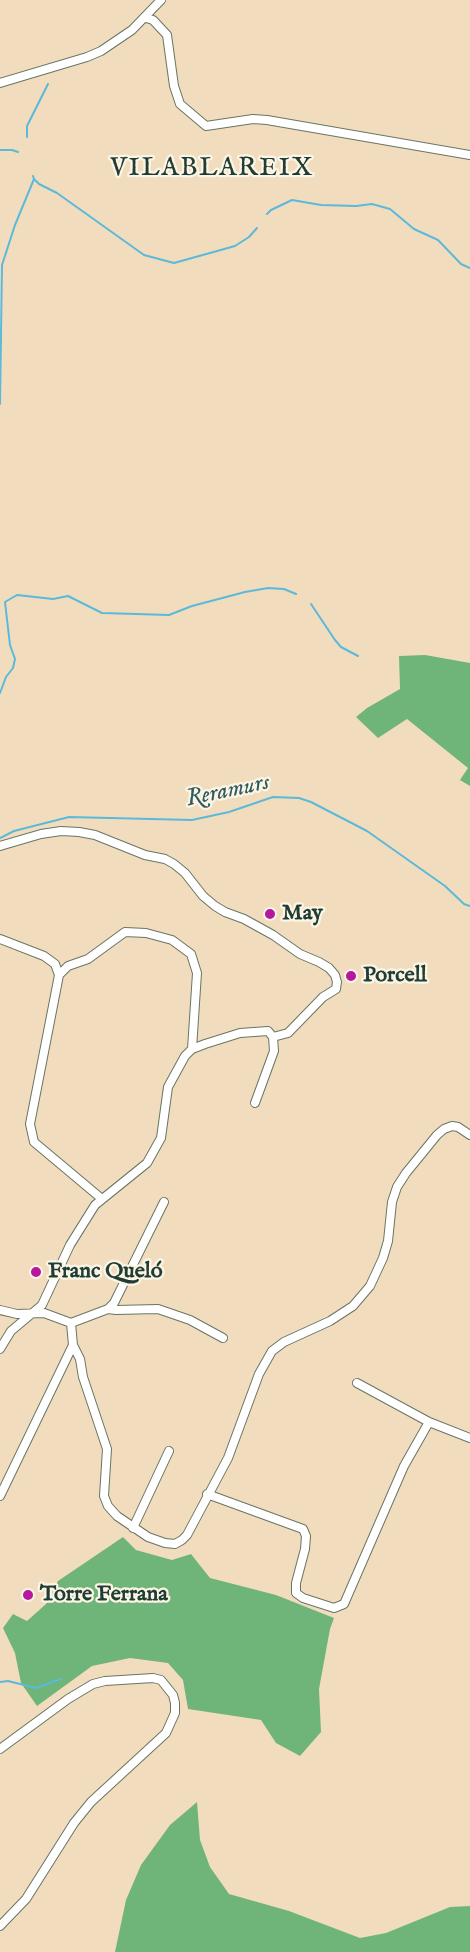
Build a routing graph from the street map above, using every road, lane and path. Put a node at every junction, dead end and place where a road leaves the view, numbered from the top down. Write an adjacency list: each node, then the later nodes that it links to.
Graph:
1 (161, 0): 2 (street)
2 (146, 18): 3 (street); 4 (street)
3 (0, 83)
4 (470, 155)
5 (0, 846): 8 (street)
6 (0, 939): 7 (street)
7 (59, 975): 9 (street); 12 (street)
8 (273, 1037): 9 (street); 10 (street)
9 (192, 1049): 12 (street)
10 (255, 1103)
11 (470, 1135): 25 (street)
12 (102, 1199): 16 (street)
13 (164, 1202): 14 (street)
14 (108, 1309): 17 (street); 18 (street)
15 (0, 1310): 16 (street)
16 (33, 1314): 17 (street); 20 (street)
17 (71, 1323): 19 (street)
18 (223, 1338)
19 (73, 1345): 26 (street); 27 (street)
20 (0, 1349)
21 (357, 1383): 22 (street)
22 (429, 1422): 23 (street); 25 (street)
23 (470, 1438)
24 (169, 1451): 27 (street)
25 (207, 1494): 27 (street)
26 (0, 1496)
27 (133, 1528)
28 (0, 1749): 29 (street)
29 (0, 1926)

